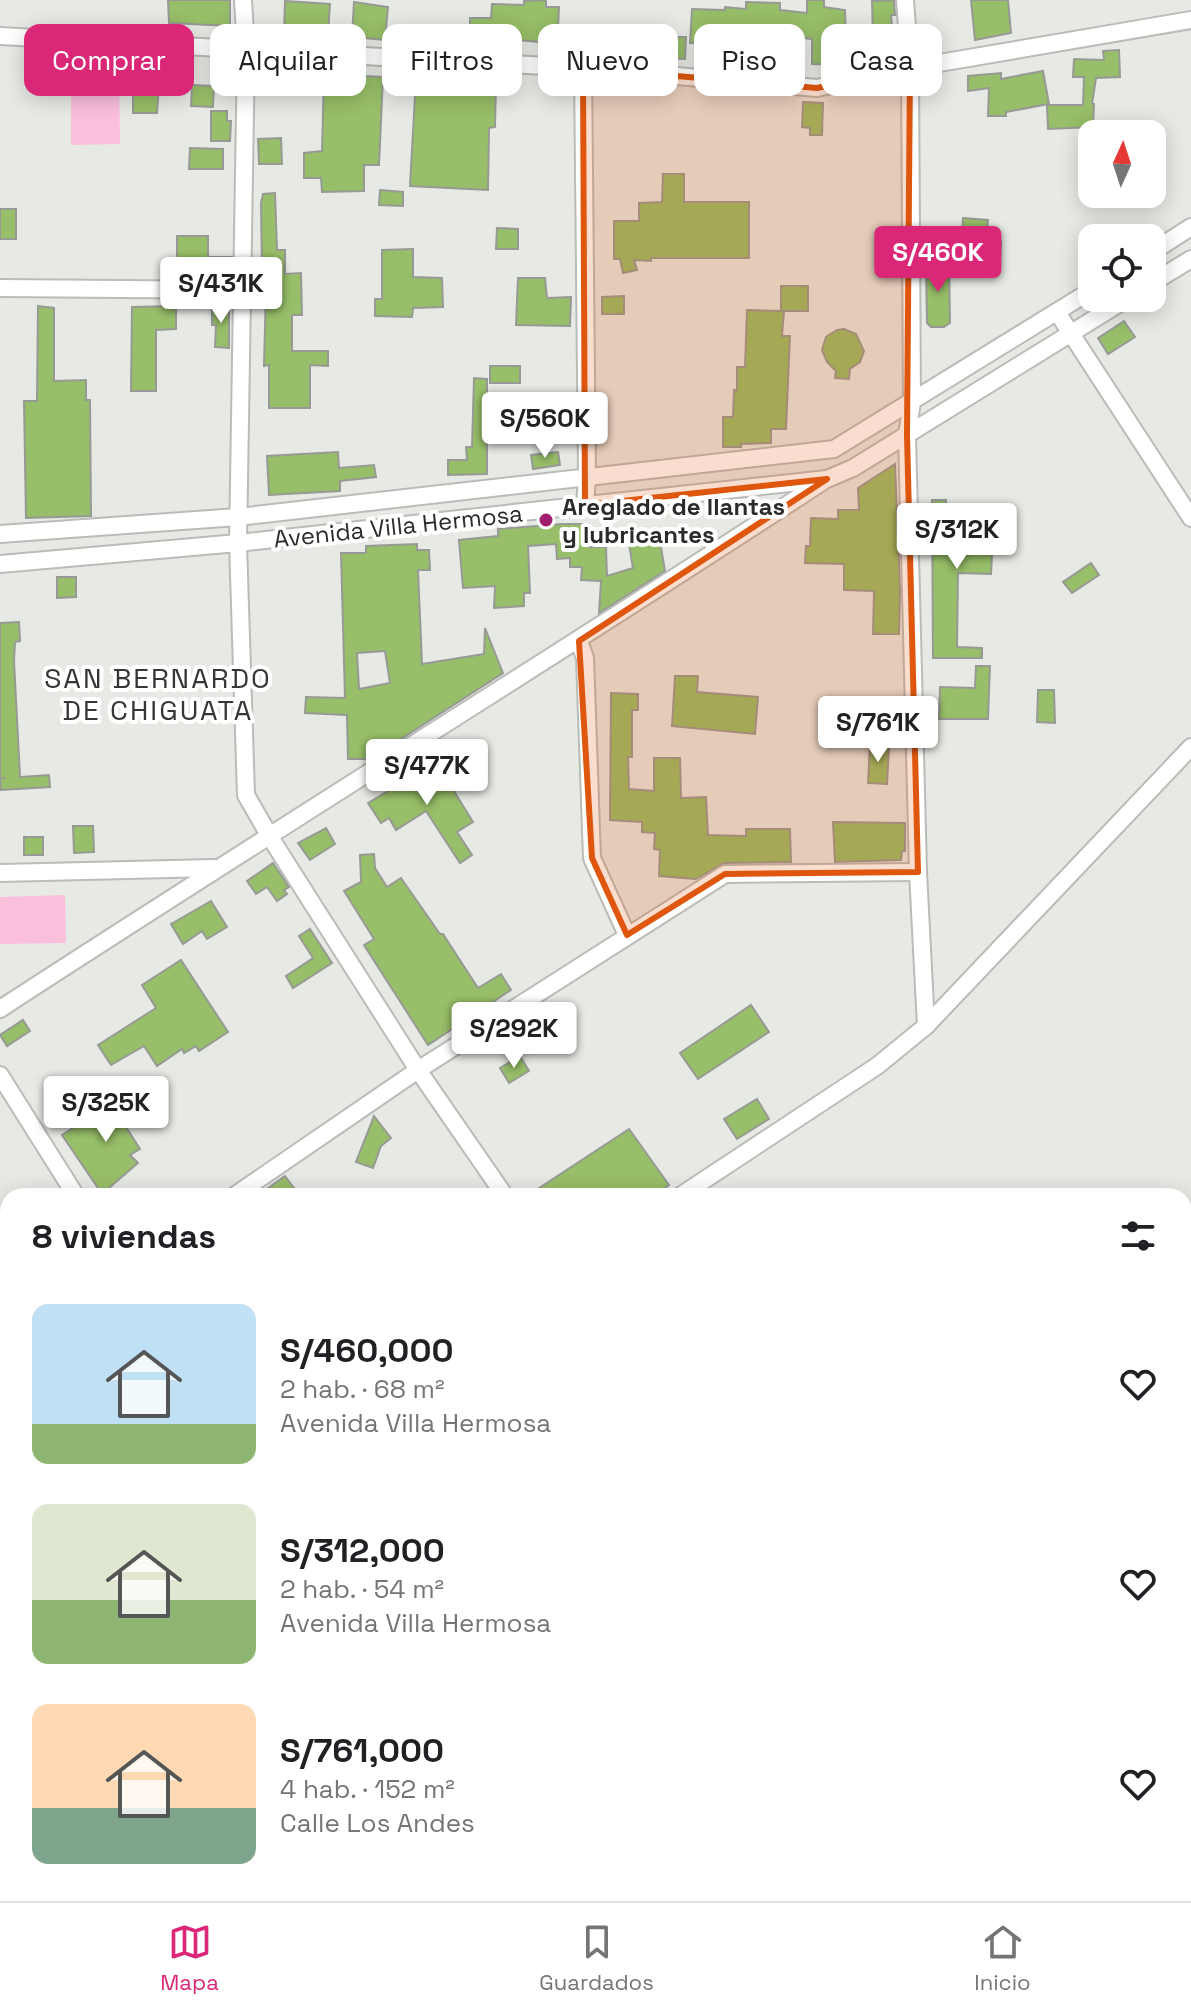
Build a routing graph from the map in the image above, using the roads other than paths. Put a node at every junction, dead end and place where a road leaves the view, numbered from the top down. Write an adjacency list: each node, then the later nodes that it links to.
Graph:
1 (243, 0): 4 (street)
2 (905, 0): 5 (street)
3 (1191, 20): 9 (street)
4 (244, 24)
5 (907, 24)
6 (0, 36): 7 (street)
7 (210, 48)
8 (366, 56): 10 (street)
9 (942, 63)
10 (538, 66)
11 (678, 76): 12 (street)
12 (821, 87)
13 (246, 96): 21 (street)
14 (583, 96): 28 (street)
15 (910, 96): 26 (street)
16 (1191, 227): 17 (street)
17 (1166, 243)
18 (1191, 259): 19 (street)
19 (1166, 274)
20 (0, 288): 21 (street)
21 (244, 290): 31 (street)
22 (1078, 299): 23 (street, Avenida Villa Hermosa)
23 (1057, 312): 25 (street); 26 (street, Avenida Villa Hermosa)
24 (1105, 312): 25 (street, Avenida Villa Hermosa)
25 (1071, 333): 27 (street, Avenida Villa Hermosa); 32 (street)
26 (912, 402): 27 (street); 28 (street, Avenida Villa Hermosa)
27 (907, 435): 29 (street, Avenida Villa Hermosa); 40 (street)
28 (587, 478): 30 (street); 31 (street, Avenida Villa Hermosa)
29 (827, 479): 30 (street, Avenida Villa Hermosa); 36 (street)
30 (585, 505): 34 (street, Avenida Villa Hermosa)
31 (238, 517): 33 (street, Avenida Villa Hermosa); 34 (street)
32 (1191, 518)
33 (0, 534)
34 (238, 543): 35 (street, Avenida Villa Hermosa); 38 (street)
35 (0, 564)
36 (579, 641): 38 (street); 42 (street)
37 (1191, 747): 44 (street)
38 (270, 837): 39 (street); 45 (street)
39 (216, 868): 41 (street); 43 (street)
40 (918, 872): 42 (street); 44 (street)
41 (0, 873)
42 (627, 935): 45 (street)
43 (0, 1009)
44 (926, 1026): 50 (street)
45 (418, 1070): 48 (street); 49 (street)
46 (0, 1075): 47 (street)
47 (71, 1188)
48 (246, 1188)
49 (499, 1188)
50 (692, 1188)

